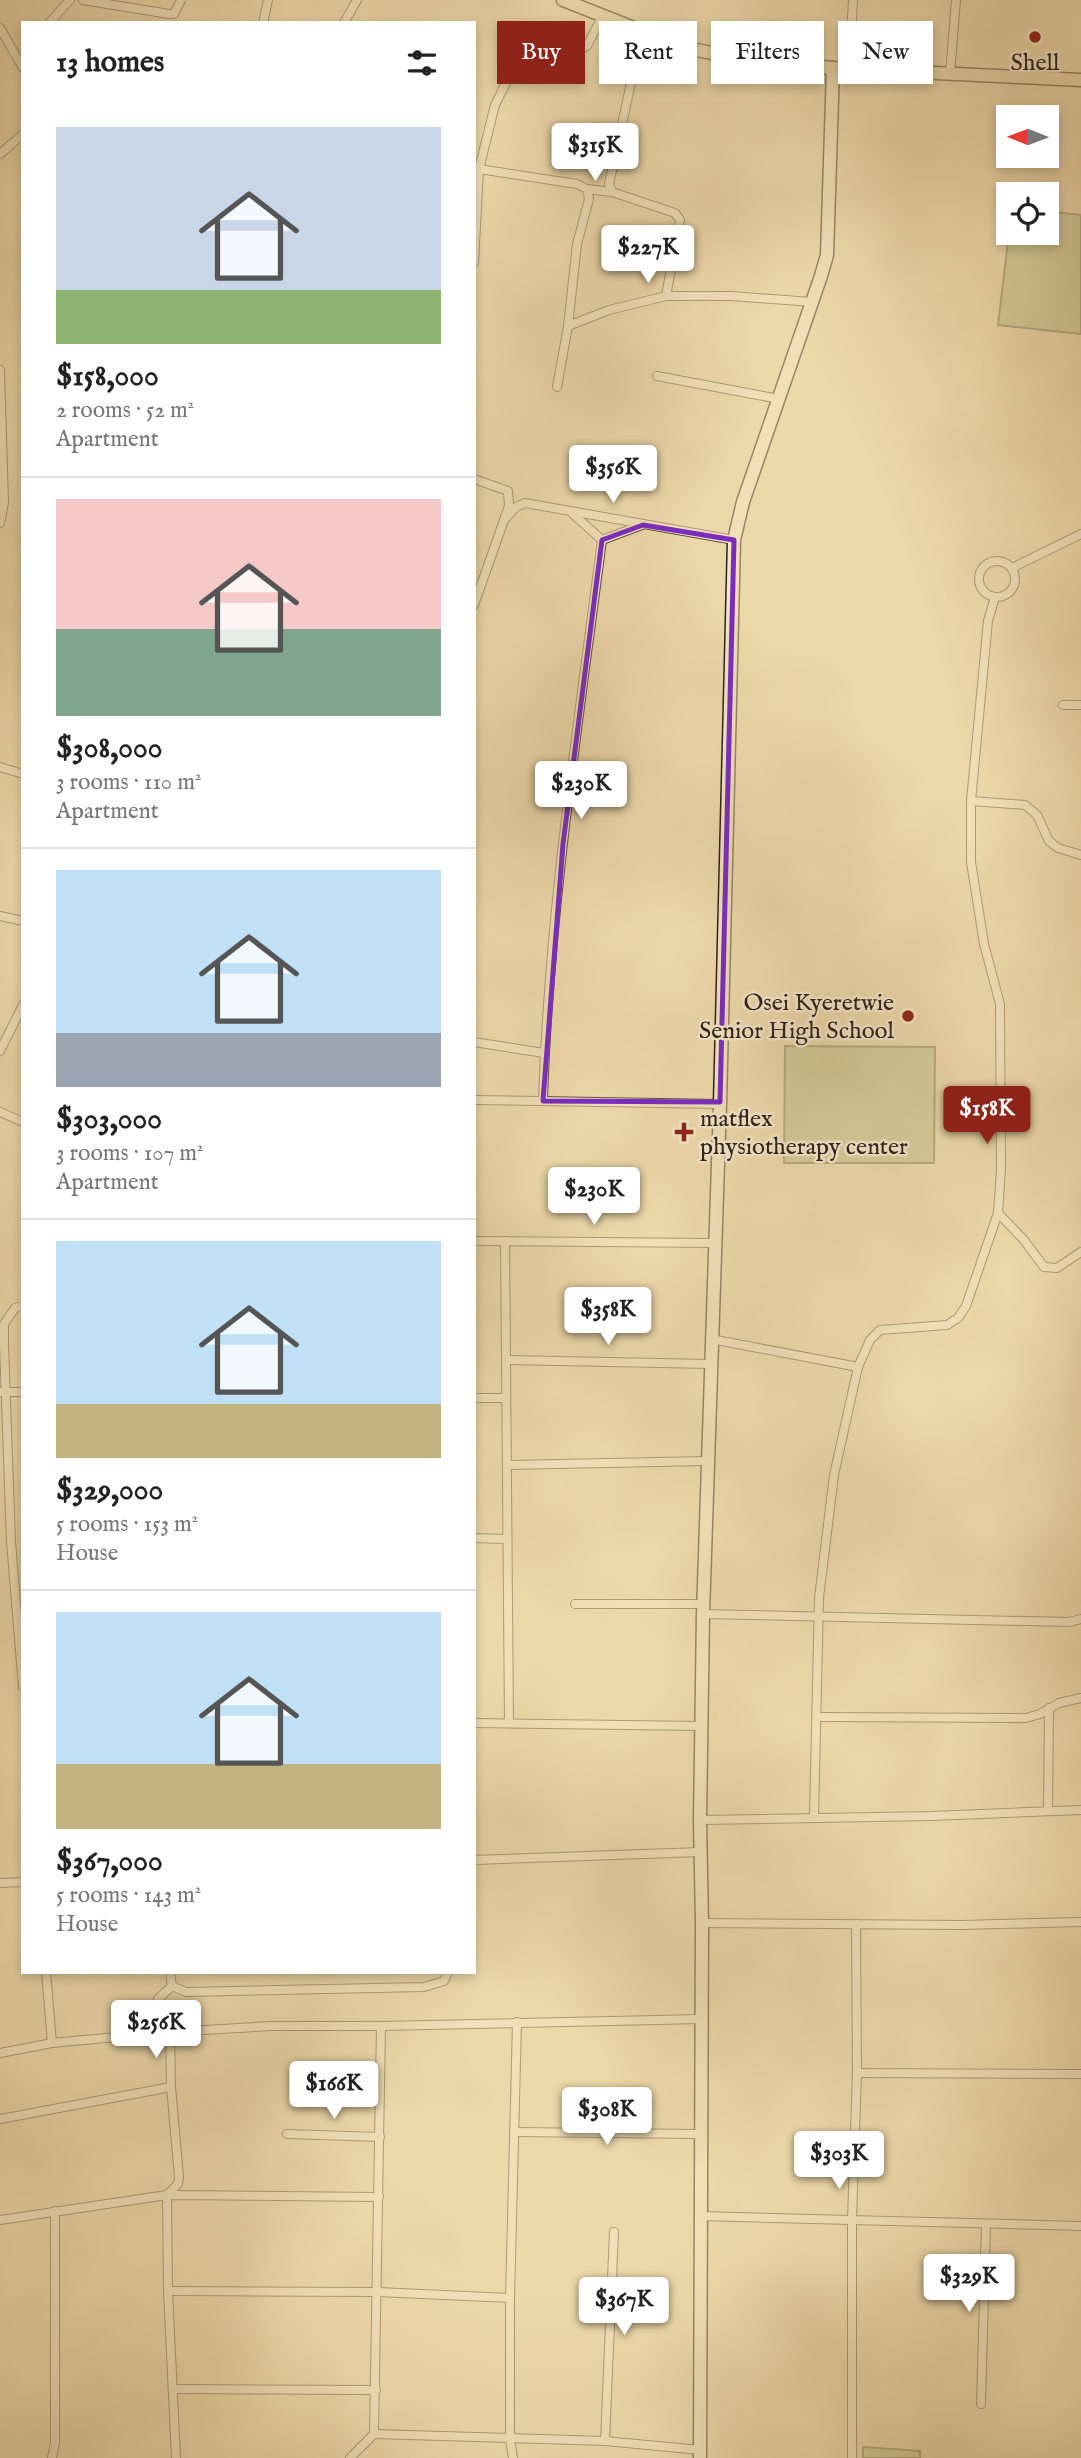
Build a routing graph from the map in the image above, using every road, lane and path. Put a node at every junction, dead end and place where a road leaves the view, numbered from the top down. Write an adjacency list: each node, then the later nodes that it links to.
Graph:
1 (70, 0): 10 (street)
2 (83, 0): 3 (street)
3 (181, 0)
4 (268, 0): 11 (street)
5 (357, 0): 12 (street)
6 (563, 0): 9 (main road)
7 (853, 0): 14 (street)
8 (956, 0): 21 (street)
9 (602, 17): 13 (main road); 26 (street)
10 (51, 21)
11 (263, 21)
12 (345, 21)
13 (613, 21)
14 (852, 21)
15 (0, 28): 17 (street)
16 (697, 50): 18 (main road)
17 (21, 61)
18 (833, 68): 19 (main road); 31 (street)
19 (838, 68)
20 (933, 73): 21 (main road)
21 (950, 74): 22 (main road)
22 (1081, 80)
23 (631, 84): 28 (street)
24 (21, 136): 25 (street)
25 (0, 154)
26 (479, 169): 27 (street); 29 (street)
27 (587, 189): 28 (street); 32 (street)
28 (612, 192): 30 (street)
29 (476, 225)
30 (666, 296): 31 (street); 32 (street)
31 (812, 302): 36 (street)
32 (568, 326): 35 (street)
33 (0, 370): 40 (street)
34 (657, 376): 36 (street)
35 (557, 387)
36 (779, 399): 44 (street)
37 (476, 479): 39 (street)
38 (573, 513): 39 (street); 41 (street); 43 (street)
39 (506, 517): 47 (street)
40 (0, 523)
41 (643, 525): 43 (street); 44 (street)
42 (1081, 534): 45 (street)
43 (602, 540): 59 (street)
44 (734, 540): 62 (street)
45 (1012, 568): 46 (street); 46 (street)
46 (995, 597): 52 (street)
47 (476, 600)
48 (1063, 705): 49 (street)
49 (1081, 705)
50 (0, 766): 51 (street)
51 (21, 773)
52 (971, 801): 53 (street); 65 (street)
53 (1081, 855)
54 (0, 916): 55 (street)
55 (21, 921)
56 (21, 1009): 58 (street)
57 (476, 1042): 59 (street)
58 (0, 1051)
59 (544, 1053): 61 (street)
60 (476, 1100): 61 (street)
61 (542, 1101): 62 (street)
62 (720, 1104): 68 (street)
63 (0, 1112): 64 (street)
64 (21, 1121)
65 (998, 1213): 69 (street); 74 (street)
66 (476, 1241): 67 (street)
67 (505, 1241): 68 (street); 72 (street)
68 (714, 1243): 71 (street)
69 (1081, 1252)
70 (21, 1306): 75 (street)
71 (711, 1339): 73 (street); 74 (street)
72 (506, 1360): 73 (street); 78 (street)
73 (710, 1364): 79 (street)
74 (858, 1367): 85 (street)
75 (2, 1392): 76 (street); 87 (street)
76 (21, 1392)
77 (476, 1398): 78 (street)
78 (506, 1398): 80 (street)
79 (707, 1461): 80 (street); 84 (street)
80 (507, 1465): 82 (street)
81 (476, 1538): 82 (street)
82 (506, 1539): 92 (street)
83 (575, 1604): 84 (street)
84 (703, 1609): 85 (street); 93 (street)
85 (820, 1618): 86 (street); 90 (street)
86 (1081, 1619)
87 (21, 1656)
88 (1081, 1698): 89 (street)
89 (1049, 1709): 90 (street); 95 (street)
90 (817, 1717): 96 (street)
91 (476, 1723): 92 (street)
92 (509, 1723): 93 (street)
93 (702, 1726): 97 (street)
94 (1081, 1810): 95 (street)
95 (1048, 1811): 96 (street)
96 (814, 1817): 97 (street)
97 (700, 1820): 98 (street)
98 (701, 1852): 99 (street); 103 (street)
99 (476, 1860)
100 (21, 1882): 101 (street)
101 (0, 1883)
102 (1081, 1922): 104 (street)
103 (702, 1923): 104 (street); 109 (street)
104 (856, 1924): 116 (street)
105 (46, 1974): 114 (street)
106 (170, 1974): 108 (street)
107 (447, 1974): 108 (street)
108 (172, 1986): 113 (street)
109 (702, 2019): 110 (street); 122 (street)
110 (517, 2022): 111 (street); 120 (street)
111 (382, 2026): 112 (street); 123 (street)
112 (170, 2032): 113 (street); 118 (street)
113 (157, 2033): 114 (street)
114 (52, 2043): 115 (street)
115 (0, 2053)
116 (857, 2073): 117 (street); 128 (street)
117 (1081, 2074)
118 (171, 2087): 119 (street); 124 (street)
119 (0, 2119)
120 (514, 2132): 122 (street); 135 (street)
121 (287, 2134): 123 (street)
122 (701, 2134): 127 (street)
123 (380, 2137): 125 (street)
124 (167, 2195): 125 (street); 126 (street); 133 (street)
125 (379, 2197): 134 (street)
126 (55, 2211): 129 (street); 143 (street)
127 (701, 2216): 128 (street); 142 (street)
128 (852, 2219): 130 (street); 147 (street)
129 (0, 2220)
130 (986, 2224): 131 (street); 138 (street)
131 (1081, 2226)
132 (614, 2232): 141 (street)
133 (168, 2291): 134 (street); 136 (street)
134 (378, 2292): 135 (street); 137 (street)
135 (510, 2298): 140 (street)
136 (173, 2389): 137 (street); 144 (street)
137 (376, 2390): 139 (street)
138 (981, 2404)
139 (374, 2434): 140 (street); 145 (street)
140 (510, 2439): 141 (street); 146 (street)
141 (605, 2441): 142 (street)
142 (700, 2454)
143 (52, 2458)
144 (176, 2458)
145 (350, 2458)
146 (513, 2458)
147 (852, 2458)

